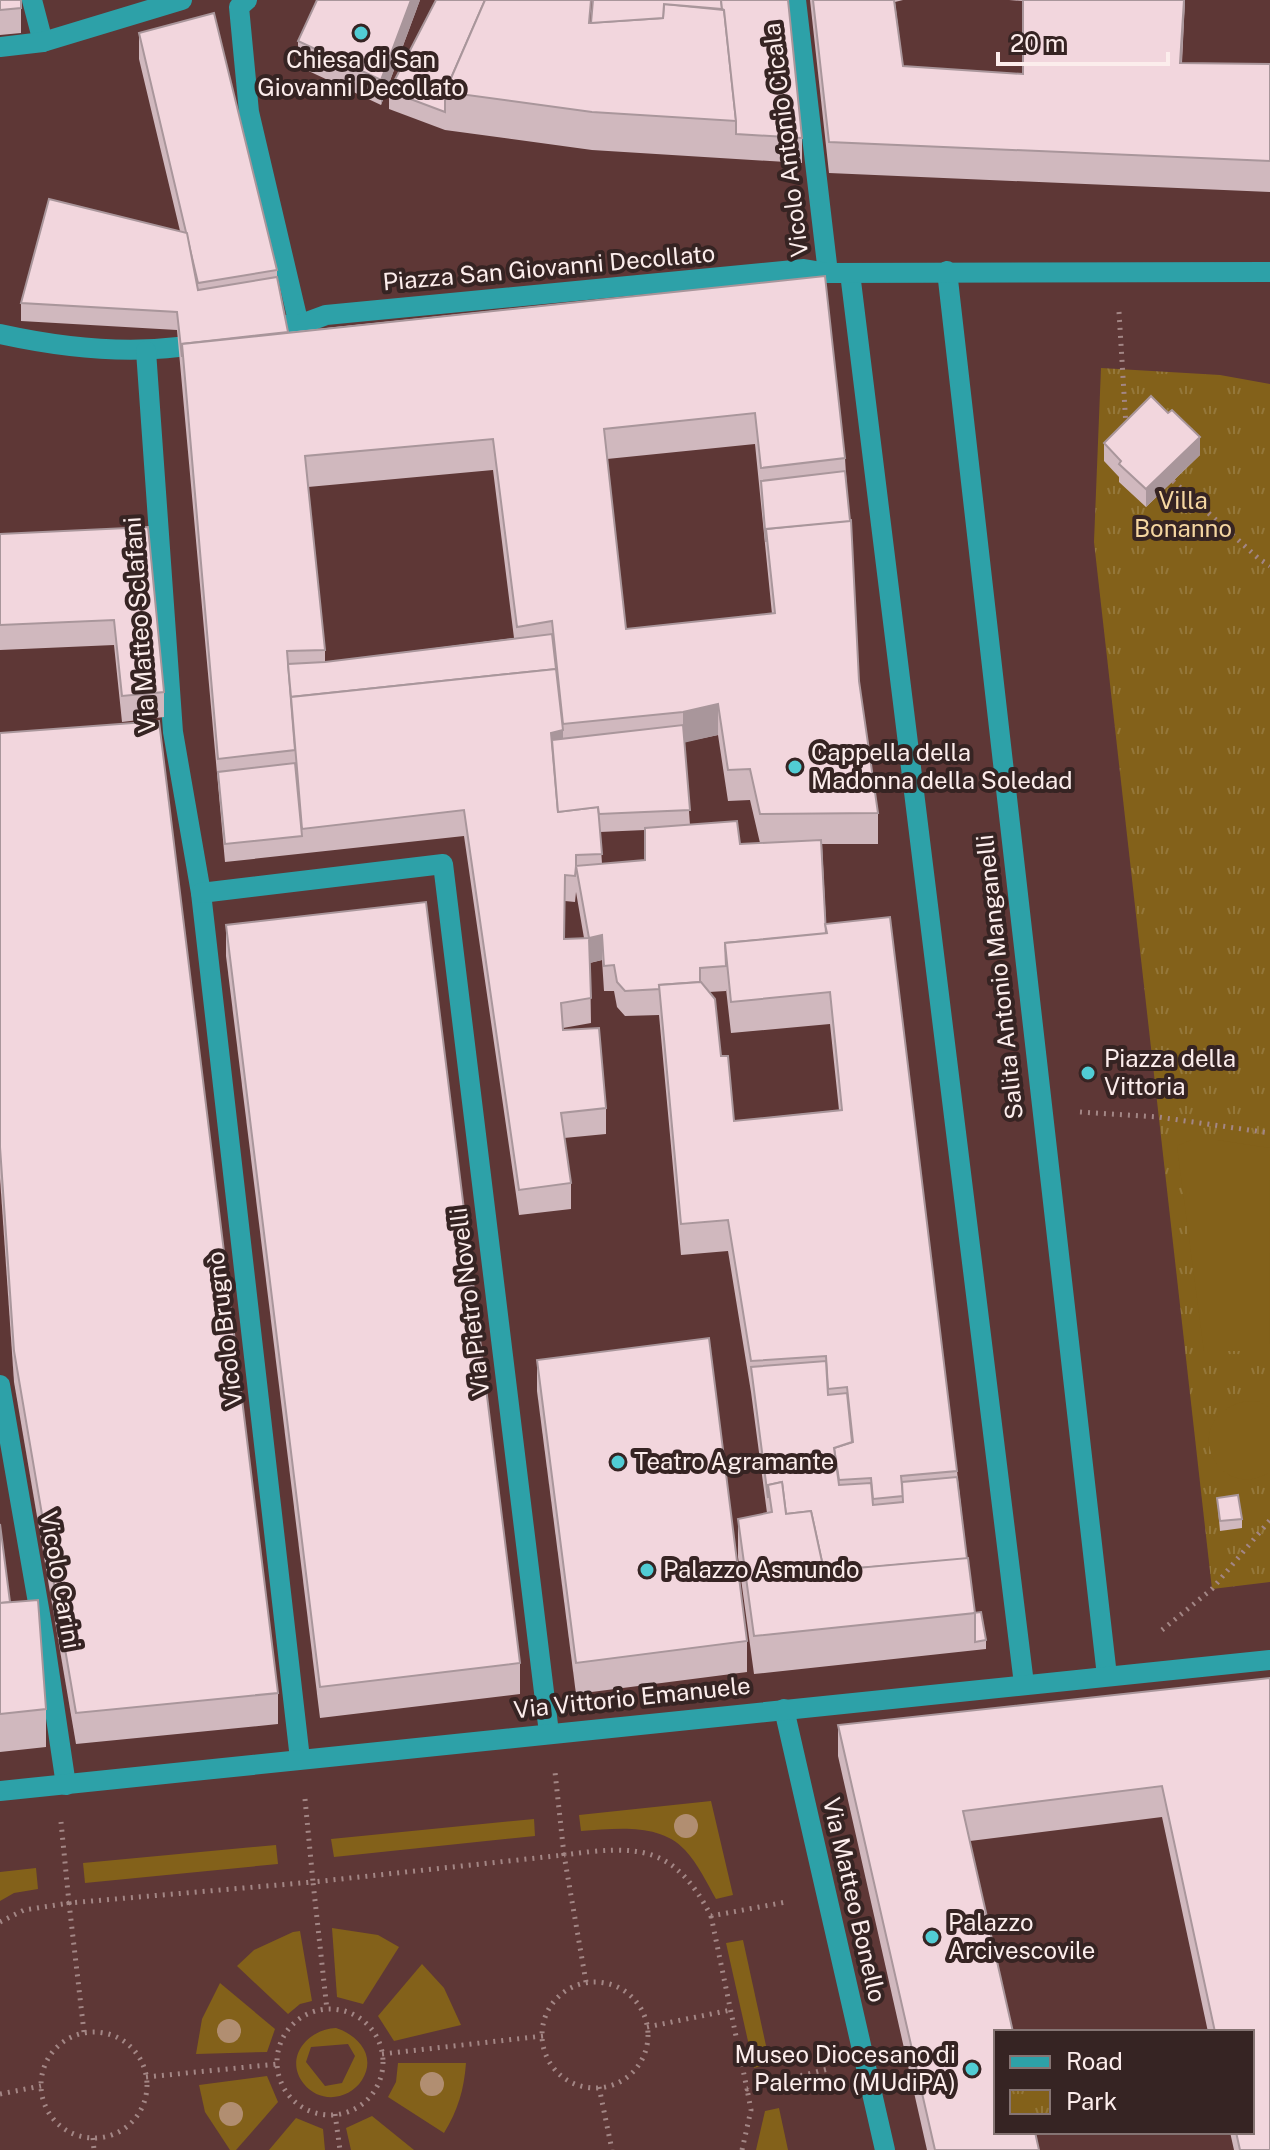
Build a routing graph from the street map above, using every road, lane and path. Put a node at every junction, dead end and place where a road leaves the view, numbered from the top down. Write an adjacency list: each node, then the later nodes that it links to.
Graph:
1 (32, 0): 5 (street)
2 (182, 0): 5 (street)
3 (796, 0): 10 (street, Vicolo Antonio Cicala)
4 (240, 2): 10 (street, Piazza San Giovanni Decollato)
5 (43, 42): 6 (street)
6 (0, 47)
7 (947, 271): 8 (street, Piazza San Giovanni Decollato); 11 (street, Piazza San Giovanni Decollato); 19 (street, Salita Antonio Manganelli)
8 (1117, 271): 9 (street, Piazza San Giovanni Decollato); 15 (path)
9 (1270, 272)
10 (828, 273): 11 (street, Piazza San Giovanni Decollato)
11 (850, 273): 25 (street)
12 (0, 334): 14 (street)
13 (178, 347): 14 (street)
14 (146, 351): 18 (street, Via Matteo Sclafani)
15 (1126, 439)
16 (1173, 481): 17 (path)
17 (1270, 566)
18 (201, 893): 27 (street, Via Pietro Novelli); 28 (street, Vicolo Brugnò)
19 (1041, 1109): 20 (path); 24 (street, Salita Antonio Manganelli)
20 (1270, 1133)
21 (0, 1385): 29 (street, Vicolo Carini)
22 (1270, 1520): 24 (path)
23 (1270, 1660): 24 (street, Via Vittorio Emanuele)
24 (1107, 1676): 25 (street, Via Vittorio Emanuele)
25 (1024, 1684): 26 (street, Via Vittorio Emanuele)
26 (784, 1709): 27 (street, Via Vittorio Emanuele); 33 (street, Via Matteo Bonello)
27 (549, 1733): 28 (street, Via Vittorio Emanuele); 31 (path)
28 (300, 1759): 29 (street, Via Vittorio Emanuele); 32 (path)
29 (62, 1785): 30 (street, Via Vittorio Emanuele); 34 (path)
30 (0, 1791)
31 (564, 1855): 32 (path); 35 (path); 37 (path)
32 (313, 1882): 34 (path); 38 (path)
33 (826, 1895): 35 (path); 44 (street, Via Matteo Bonello)
34 (69, 1903): 36 (path); 41 (path)
35 (711, 1916): 39 (path)
36 (0, 1922)
37 (586, 1982): 40 (path); 42 (path)
38 (327, 2010): 43 (path); 45 (path)
39 (731, 2010): 40 (path); 49 (path)
40 (647, 2027): 48 (path)
41 (84, 2032): 46 (path); 47 (path)
42 (543, 2036): 43 (path); 48 (path)
43 (382, 2054): 51 (path)
44 (864, 2058): 49 (path); 57 (street, Via Matteo Bonello)
45 (278, 2064): 46 (path); 51 (path)
46 (146, 2077): 52 (path)
47 (41, 2086): 50 (path); 52 (path)
48 (599, 2087): 55 (path)
49 (747, 2089): 56 (path)
50 (0, 2094)
51 (335, 2114): 54 (path)
52 (93, 2138): 53 (path)
53 (94, 2150)
54 (340, 2150)
55 (612, 2150)
56 (742, 2150)
57 (885, 2150)

